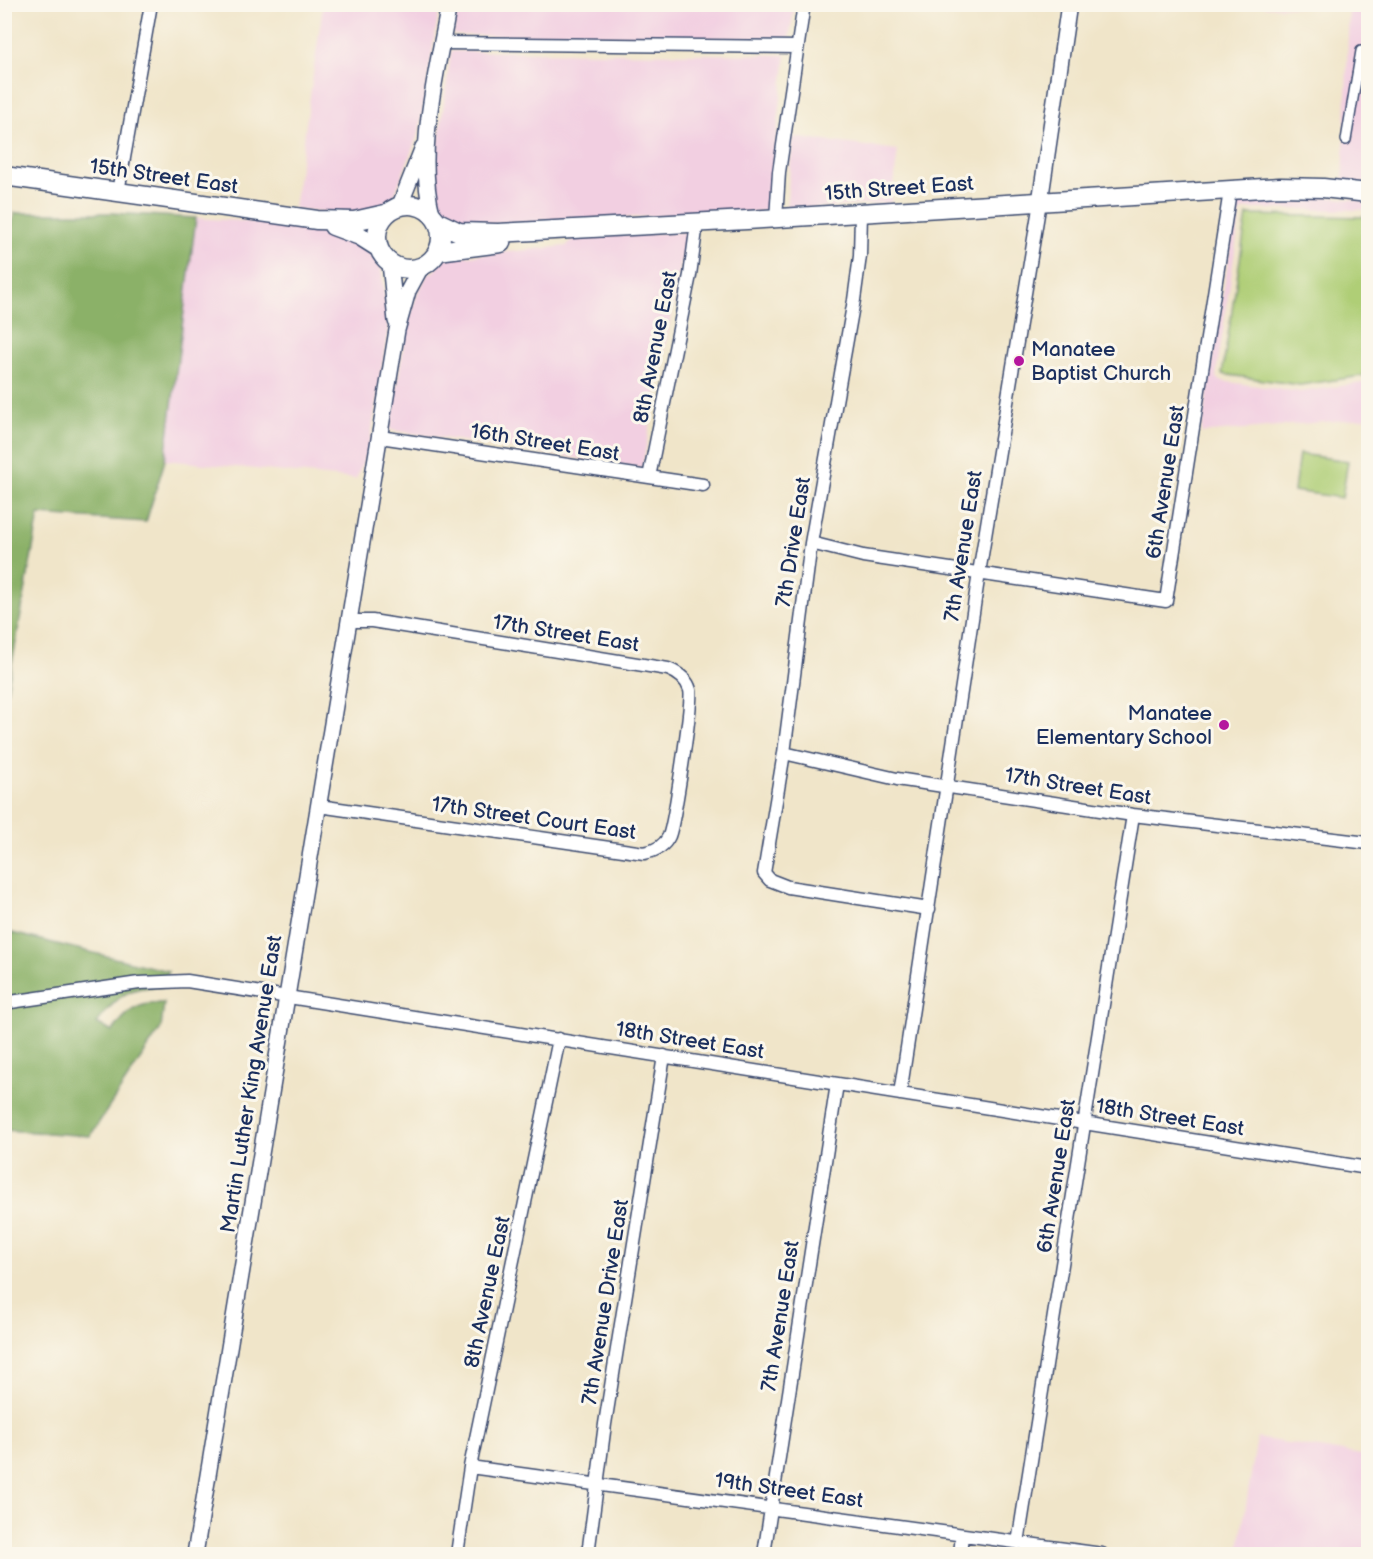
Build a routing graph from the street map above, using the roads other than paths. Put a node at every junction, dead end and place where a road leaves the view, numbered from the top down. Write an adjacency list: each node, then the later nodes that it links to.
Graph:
1 (151, 4): 12 (street)
2 (449, 4): 5 (street)
3 (804, 4): 6 (street)
4 (1069, 4): 14 (street, 7th Avenue East)
5 (443, 43): 6 (street); 8 (street)
6 (796, 47): 18 (street)
7 (1361, 51): 9 (street)
8 (428, 133): 15 (street); 17 (street)
9 (1346, 140)
10 (4, 176): 12 (main road, 15th Street East)
11 (1230, 191): 13 (main road, 15th Street East); 14 (main road, 15th Street East); 30 (street, 6th Avenue East)
12 (118, 192): 19 (main road, 15th Street East)
13 (1368, 193)
14 (1040, 202): 16 (main road, 15th Street East); 30 (street, 7th Avenue East)
15 (393, 210): 17 (main road); 19 (main road, 15th Street East); 23 (main road)
16 (861, 213): 18 (main road, 15th Street East); 29 (street, 7th Drive East)
17 (435, 218): 21 (main road); 22 (main road)
18 (776, 219): 20 (main road, 15th Street East)
19 (317, 220): 23 (main road, 15th Street East)
20 (697, 223): 21 (main road, 15th Street East); 27 (street, 8th Avenue East)
21 (573, 228): 22 (main road, 15th Street East)
22 (438, 252): 24 (main road)
23 (384, 255): 24 (main road); 25 (street)
24 (422, 267): 25 (street)
25 (397, 330): 26 (street, Martin Luther King Avenue East)
26 (380, 436): 27 (street, 16th Street East); 31 (street, Martin Luther King Avenue East)
27 (649, 477): 28 (street, 16th Street East)
28 (703, 485)
29 (811, 543): 30 (street); 32 (street, 7th Drive East)
30 (979, 573): 34 (street, 7th Avenue East)
31 (350, 621): 33 (street, 17th Street East); 35 (street, Martin Luther King Avenue East)
32 (784, 753): 34 (street, 17th Street East); 38 (street, 7th Drive East)
33 (682, 767): 35 (street, 17th Street Court East)
34 (948, 785): 36 (street, 17th Street East); 38 (street, 7th Avenue East)
35 (319, 806): 39 (street, Martin Luther King Avenue East)
36 (1133, 814): 37 (street, 17th Street East); 45 (street, 6th Avenue East)
37 (1368, 843)
38 (928, 909): 44 (street, 7th Avenue East)
39 (287, 997): 40 (street, 18th Street East); 41 (street, 18th Street East); 52 (street, Martin Luther King Avenue East)
40 (4, 1003)
41 (559, 1039): 42 (street, 18th Street East); 47 (street, 8th Avenue East)
42 (664, 1056): 43 (street, 18th Street East); 48 (street, 7th Avenue Drive East)
43 (837, 1084): 44 (street, 18th Street East); 49 (street, 7th Avenue East)
44 (900, 1094): 45 (street, 18th Street East)
45 (1084, 1123): 46 (street, 18th Street East); 51 (street, 6th Avenue East)
46 (1368, 1168)
47 (470, 1467): 48 (street, 19th Street East); 53 (street, 8th Avenue East)
48 (599, 1483): 49 (street, 19th Street East); 54 (street, 7th Avenue Drive East)
49 (771, 1507): 50 (street, 19th Street East); 55 (street, 7th Avenue East)
50 (962, 1535): 51 (street, 19th Street East); 56 (street)
51 (1018, 1543): 57 (street, 19th Street East)
52 (195, 1554)
53 (457, 1554)
54 (588, 1554)
55 (764, 1554)
56 (960, 1554)
57 (1102, 1554)

